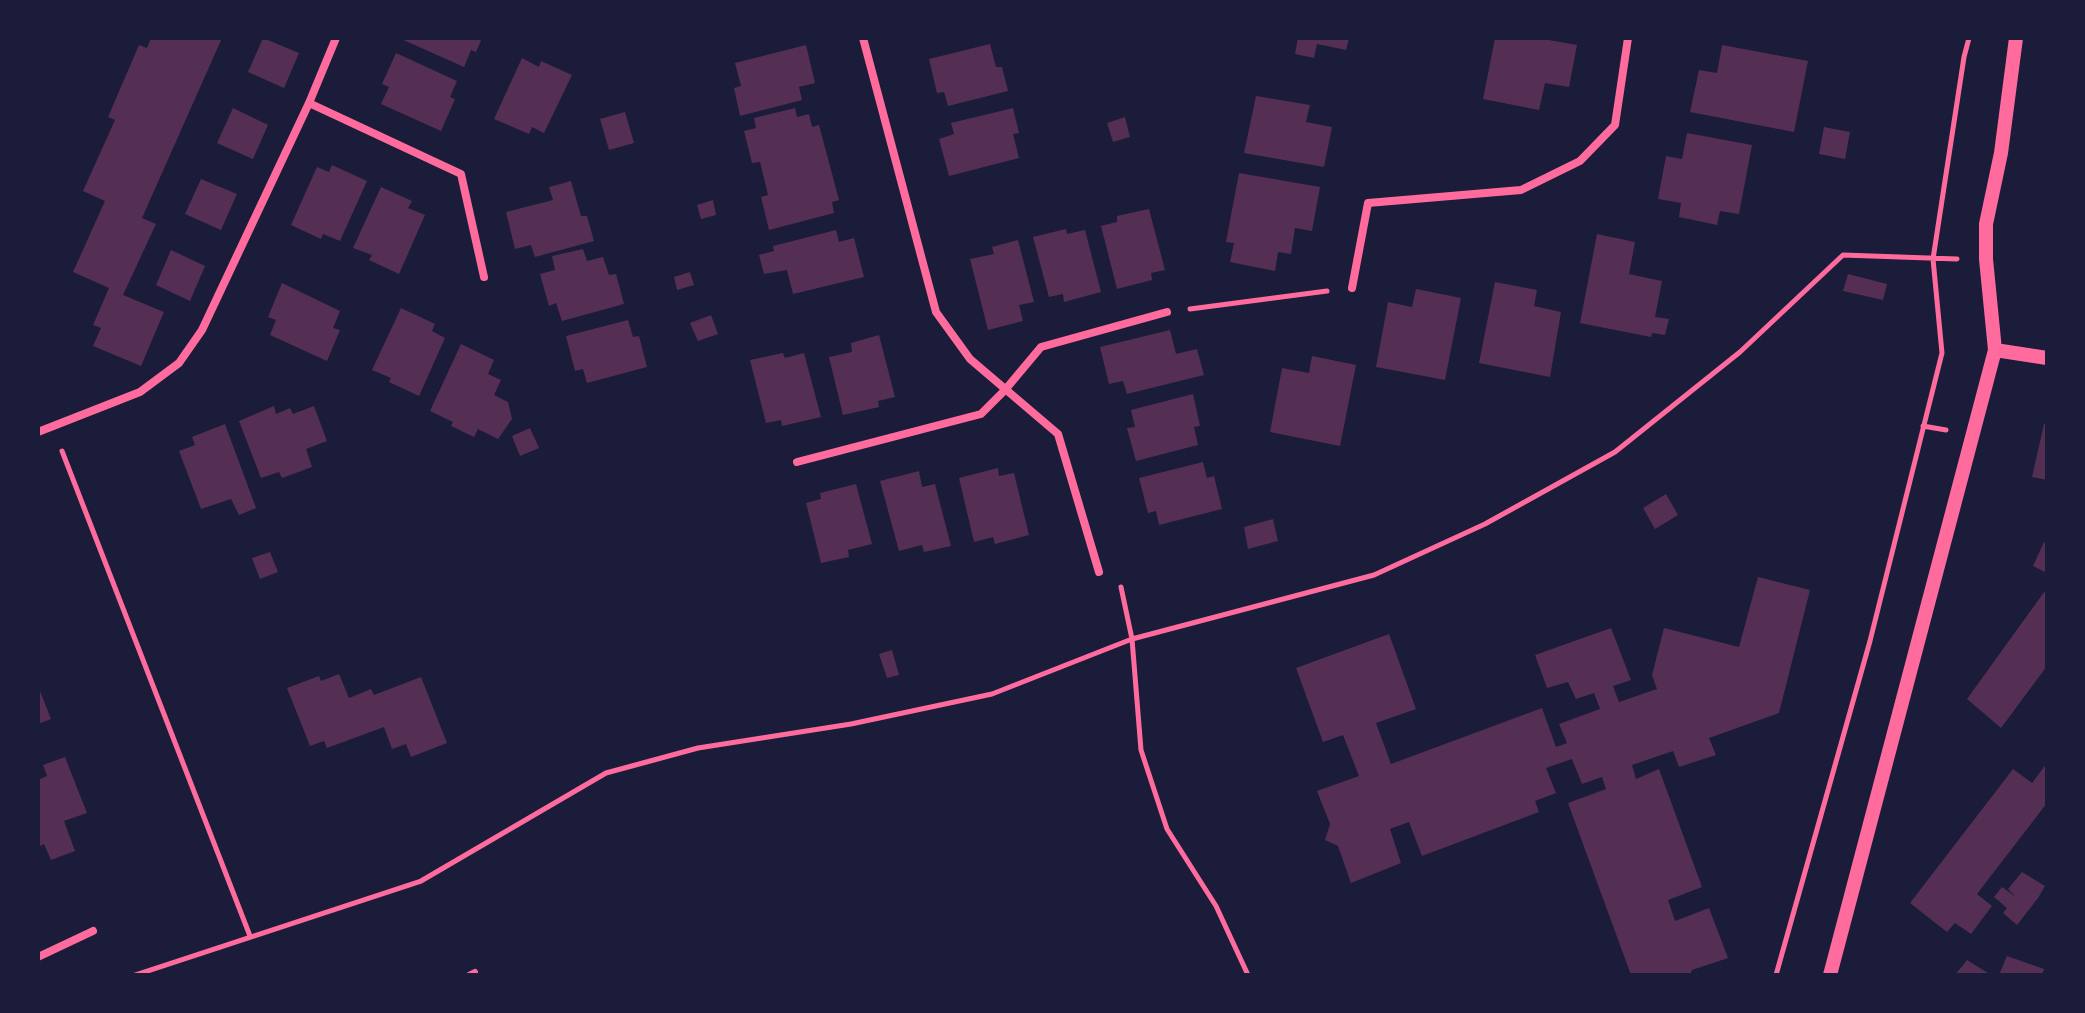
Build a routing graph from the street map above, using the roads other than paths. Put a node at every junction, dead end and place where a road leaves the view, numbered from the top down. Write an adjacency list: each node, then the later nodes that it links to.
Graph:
1 (336, 38): 5 (street)
2 (863, 38): 11 (street)
3 (1628, 38): 7 (street)
4 (2016, 38): 9 (street)
5 (309, 103): 6 (street); 12 (street)
6 (484, 277)
7 (1352, 288)
8 (1167, 312): 11 (street)
9 (1995, 350): 10 (street); 17 (street)
10 (2047, 358)
11 (1005, 390): 13 (street); 14 (street)
12 (38, 432)
13 (797, 462)
14 (1099, 572)
15 (93, 931): 16 (street)
16 (38, 957)
17 (1830, 975)

